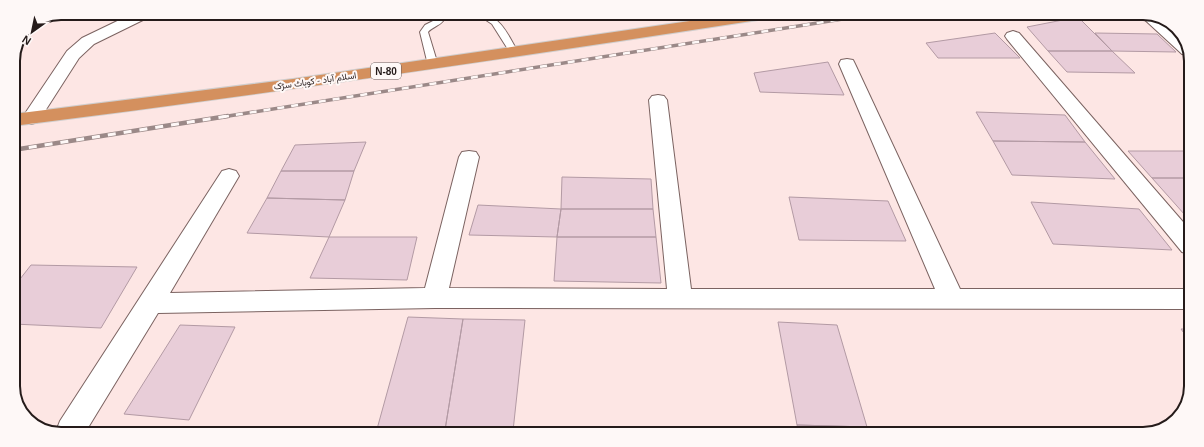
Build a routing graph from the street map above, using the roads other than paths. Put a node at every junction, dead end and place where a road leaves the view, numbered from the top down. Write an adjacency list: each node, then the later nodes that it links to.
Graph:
1 (132, 20): 12 (street)
2 (492, 20): 8 (lane)
3 (725, 20): 8 (highway, اسلام آباد - کوہاٹ سڑک / N-80)
4 (439, 21): 10 (lane)
5 (1161, 24): 6 (street)
6 (1170, 30)
7 (1013, 36): 16 (street)
8 (514, 52): 10 (highway, اسلام آباد - کوہاٹ سڑک / N-80)
9 (847, 64): 19 (street)
10 (433, 65): 12 (highway, اسلام آباد - کوہاٹ سڑک / N-80)
11 (658, 100): 18 (street)
12 (31, 118): 13 (highway, اسلام آباد - کوہاٹ سڑک / N-80)
13 (20, 119)
14 (469, 157): 17 (street)
15 (229, 176): 21 (street)
16 (1184, 239)
17 (435, 298): 18 (street); 21 (street)
18 (680, 298): 19 (street)
19 (952, 299): 20 (street)
20 (1184, 299)
21 (151, 303): 22 (street)
22 (73, 427)

